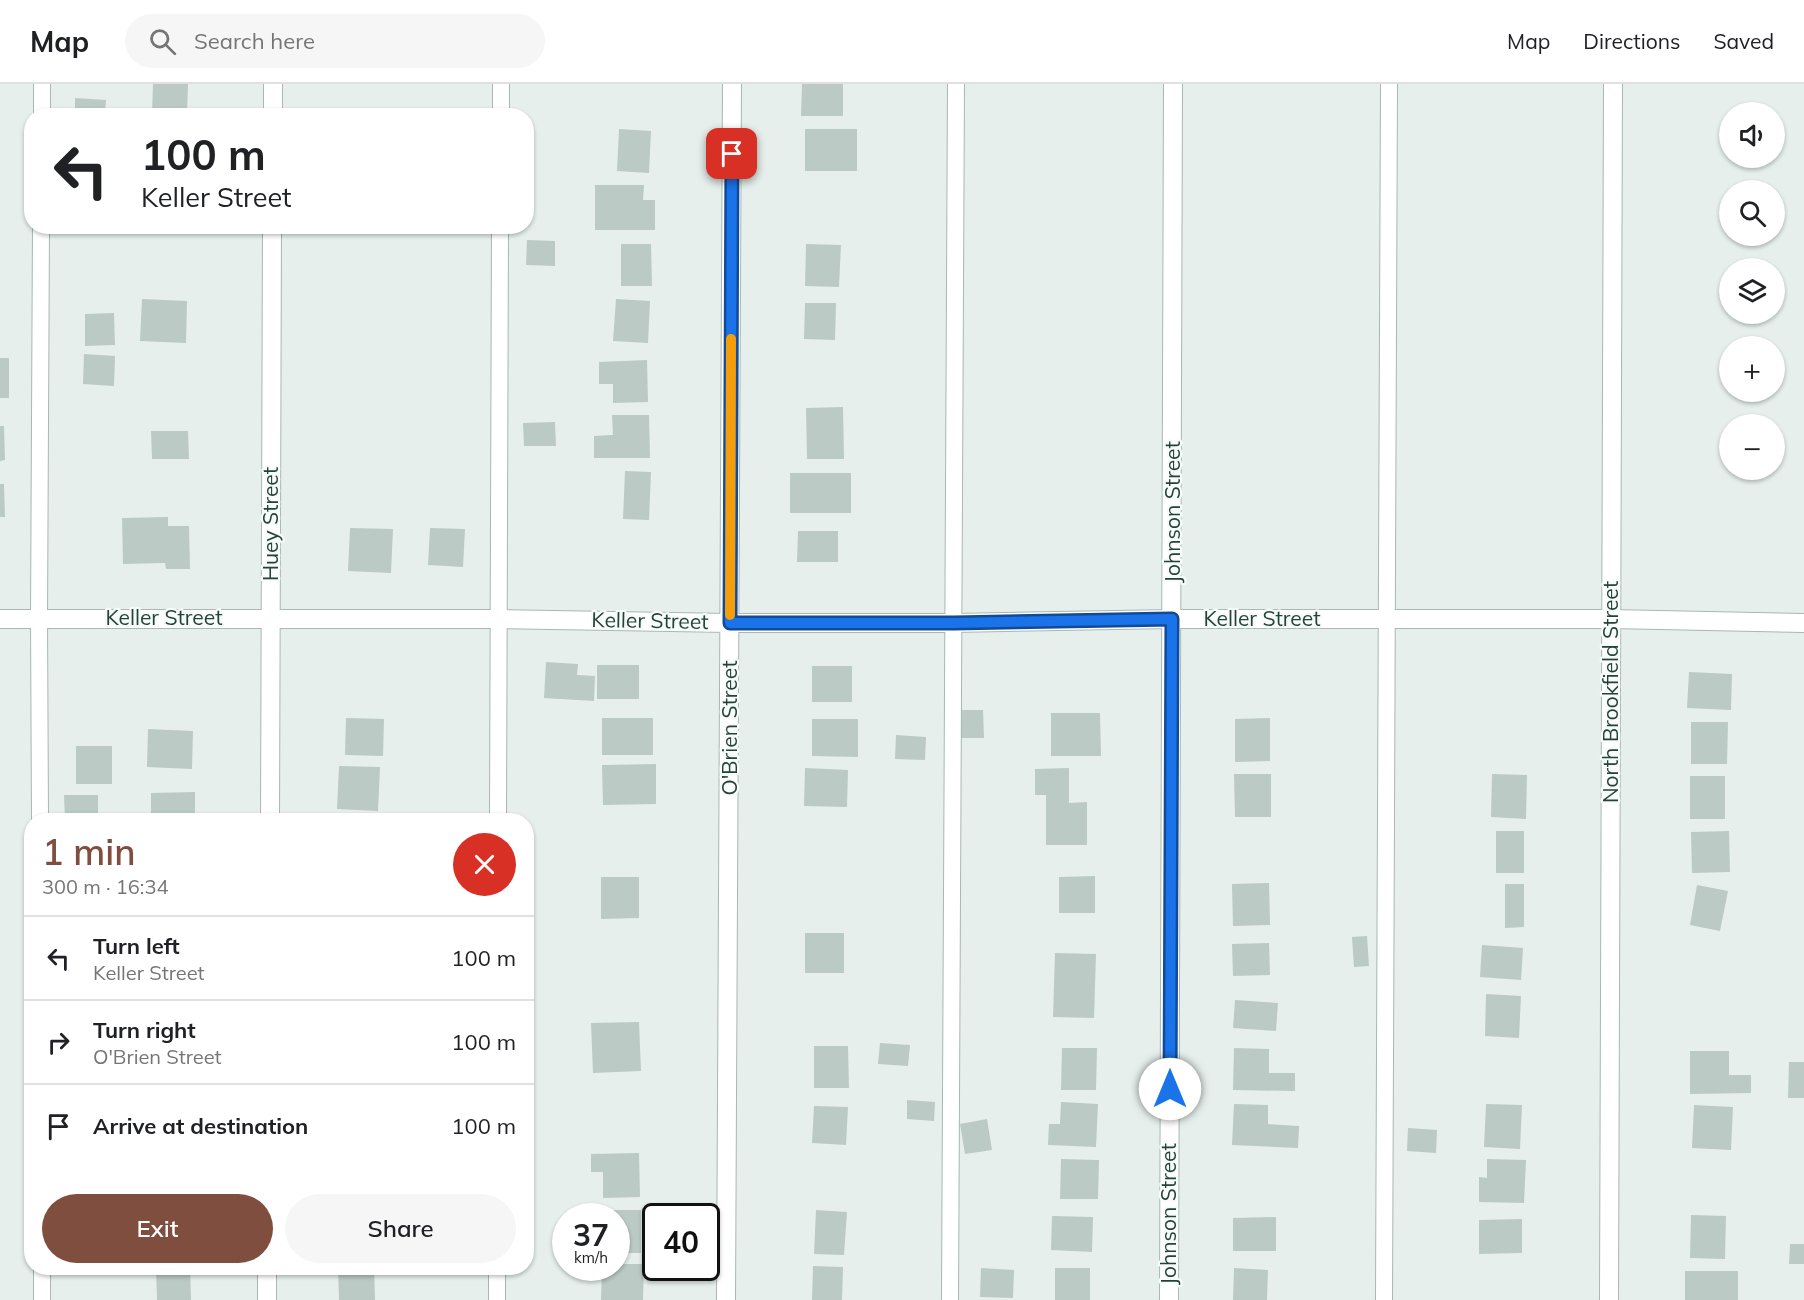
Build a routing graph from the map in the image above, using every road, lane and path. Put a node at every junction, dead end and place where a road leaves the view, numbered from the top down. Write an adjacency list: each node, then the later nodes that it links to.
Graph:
1 (42, 84): 9 (lane)
2 (273, 84): 10 (street)
3 (501, 84): 11 (lane)
4 (732, 84): 22 (street, O'Brien Street)
5 (956, 84): 23 (lane)
6 (1173, 84): 19 (street, Johnson Street)
7 (1389, 84): 20 (lane)
8 (1613, 84): 21 (street, North Brookfield Street)
9 (42, 108)
10 (273, 108)
11 (501, 108)
12 (41, 234): 17 (lane)
13 (272, 234): 15 (street, Huey Street)
14 (500, 234): 18 (lane)
15 (271, 618): 17 (street, Keller Street); 18 (street, Keller Street); 26 (street, Huey Street)
16 (0, 619): 17 (street, Keller Street)
17 (39, 619): 25 (lane)
18 (499, 619): 22 (street, Keller Street); 27 (lane)
19 (1172, 619): 20 (street, Keller Street); 23 (street, Keller Street); 36 (street, Johnson Street)
20 (1387, 619): 21 (street, Keller Street); 37 (lane)
21 (1611, 620): 24 (street, Keller Street); 38 (street, North Brookfield Street)
22 (730, 623): 23 (street, Keller Street); 34 (street, O'Brien Street)
23 (954, 623): 35 (lane)
24 (1804, 623)
25 (40, 813)
26 (270, 813)
27 (498, 813)
28 (42, 1275): 31 (lane)
29 (267, 1275): 32 (street)
30 (497, 1275): 33 (lane)
31 (42, 1300)
32 (267, 1300)
33 (497, 1300)
34 (726, 1300)
35 (950, 1300)
36 (1169, 1300)
37 (1384, 1300)
38 (1609, 1300)

